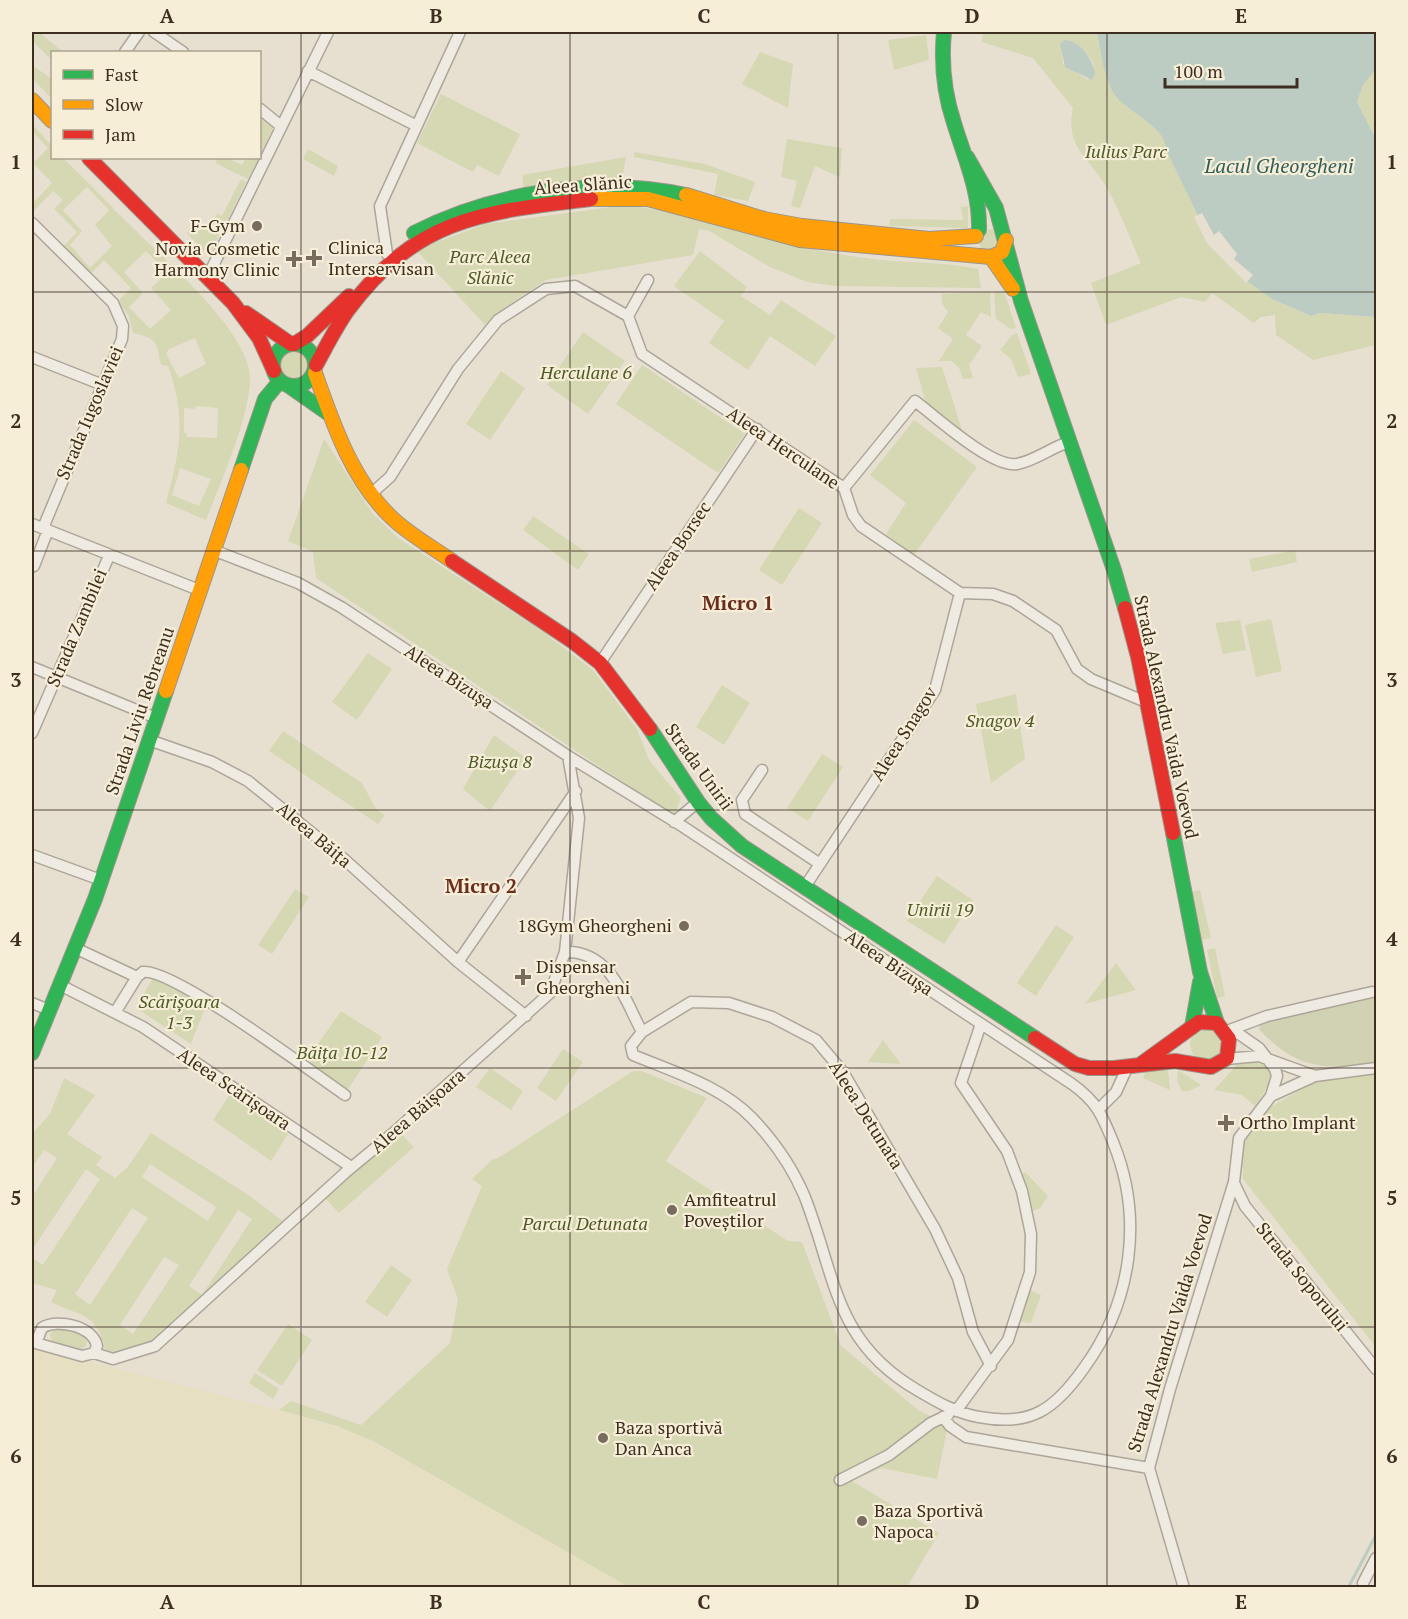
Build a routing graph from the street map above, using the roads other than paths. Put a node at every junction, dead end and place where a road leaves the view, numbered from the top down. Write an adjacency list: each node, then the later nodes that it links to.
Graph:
1 (140, 32): 6 (street)
2 (154, 32): 7 (street)
3 (328, 32): 8 (street)
4 (460, 32): 12 (street)
5 (944, 32): 14 (main road)
6 (126, 51)
7 (182, 51)
8 (308, 71): 12 (street); 13 (street)
9 (32, 100): 11 (main road)
10 (261, 110): 13 (street)
11 (51, 120)
12 (415, 125): 19 (street)
13 (281, 126): 21 (street)
14 (967, 158): 17 (main road); 18 (main road, Strada Alexandru Vaida Voevod)
15 (90, 159): 21 (main road)
16 (32, 222): 30 (street, Strada Iugoslaviei)
17 (978, 233): 18 (main road); 19 (main road, Aleea Slănic); 20 (main road)
18 (1004, 236): 20 (main road); 23 (main road, Strada Alexandru Vaida Voevod)
19 (387, 254): 26 (main road, Aleea Slănic)
20 (988, 256): 23 (main road, Strada Alexandru Vaida Voevod); 28 (main road, Aleea Slănic)
21 (208, 276): 24 (main road)
22 (648, 280): 25 (street)
23 (1021, 301): 33 (main road, Strada Alexandru Vaida Voevod)
24 (233, 303): 26 (main road); 29 (main road)
25 (628, 316): 32 (street, Aleea Herculane); 35 (street)
26 (293, 344): 28 (main road); 29 (main road)
27 (32, 357): 30 (street)
28 (315, 369): 29 (main road); 31 (main road, Strada Unirii)
29 (281, 379): 31 (main road, Strada Unirii); 38 (main road, Strada Liviu Rebreanu)
30 (103, 385): 37 (street, Strada Iugoslaviei)
31 (329, 414): 35 (main road, Strada Unirii)
32 (757, 429): 34 (street, Aleea Herculane); 43 (street, Aleea Borsec)
33 (1069, 442): 34 (street); 46 (main road, Strada Alexandru Vaida Voevod)
34 (844, 488): 42 (street, Aleea Herculane)
35 (371, 494): 43 (main road, Strada Unirii)
36 (32, 524): 37 (street)
37 (45, 529): 39 (street); 40 (street, Strada Iugoslaviei)
38 (213, 550): 41 (main road, Strada Liviu Rebreanu); 50 (street, Aleea Bizușa)
39 (109, 556): 41 (street); 45 (street, Strada Zambilei)
40 (34, 566)
41 (199, 590): 47 (main road, Strada Liviu Rebreanu)
42 (960, 593): 46 (street); 56 (street, Aleea Snagov)
43 (600, 663): 53 (main road, Strada Unirii)
44 (32, 667): 45 (street)
45 (56, 676): 47 (street); 48 (street, Strada Zambilei)
46 (1146, 702): 62 (main road, Strada Alexandru Vaida Voevod)
47 (156, 717): 49 (main road, Strada Liviu Rebreanu)
48 (32, 733)
49 (149, 740): 57 (main road, Strada Liviu Rebreanu); 61 (street, Aleea Băița)
50 (568, 756): 52 (street, Aleea Băișoara); 54 (street, Aleea Bizușa)
51 (762, 770): 56 (street)
52 (576, 791): 60 (street, Aleea Băișoara); 61 (street)
53 (698, 802): 54 (street); 58 (main road, Strada Unirii)
54 (675, 822): 70 (street, Aleea Bizușa)
55 (32, 855): 57 (street)
56 (820, 864): 58 (street, Aleea Snagov)
57 (101, 880): 59 (main road, Strada Liviu Rebreanu)
58 (804, 888): 78 (main road, Strada Unirii)
59 (75, 948): 63 (street); 64 (main road, Strada Liviu Rebreanu)
60 (565, 952): 69 (street, Aleea Băișoara); 73 (street)
61 (459, 962): 69 (street, Aleea Băița)
62 (1200, 974): 71 (main road, Strada Alexandru Vaida Voevod); 72 (main road, Strada Alexandru Vaida Voevod)
63 (137, 977): 68 (street); 81 (street)
64 (60, 985): 67 (main road, Strada Liviu Rebreanu); 68 (street, Aleea Scărișoara)
65 (1371, 992): 72 (street)
66 (32, 1003): 67 (street)
67 (49, 1010): 74 (main road, Strada Liviu Rebreanu)
68 (116, 1011): 84 (street, Aleea Scărișoara)
69 (526, 1016): 84 (street, Aleea Băișoara)
70 (981, 1024): 83 (street, Aleea Bizușa); 88 (street)
71 (1191, 1028): 72 (main road); 77 (main road); 78 (main road)
72 (1223, 1028): 75 (street); 76 (main road)
73 (642, 1032): 88 (street, Aleea Detunata); 90 (street, Aleea Detunata)
74 (32, 1053)
75 (1268, 1057): 76 (street); 80 (street); 82 (street)
76 (1226, 1059): 77 (main road, Strada Unirii)
77 (1194, 1063): 78 (main road, Strada Unirii)
78 (1134, 1066): 83 (street)
79 (1377, 1068): 80 (street)
80 (1315, 1076): 82 (street, Strada Alexandru Vaida Voevod)
81 (345, 1095)
82 (1271, 1096): 85 (street, Strada Alexandru Vaida Voevod)
83 (1099, 1109): 90 (street, Aleea Detunata)
84 (351, 1167): 87 (street, Aleea Băișoara)
85 (1234, 1182): 89 (street, Strada Soporului); 92 (street, Strada Alexandru Vaida Voevod)
86 (34, 1343): 87 (street, Aleea Băișoara); 87 (street, Aleea Băișoara)
87 (94, 1353)
88 (991, 1365): 90 (street)
89 (1377, 1369)
90 (956, 1411): 91 (street)
91 (943, 1417): 92 (street); 93 (street)
92 (1149, 1468): 96 (street, Strada Alexandru Vaida Voevod)
93 (840, 1480)
94 (1376, 1562): 95 (street)
95 (1363, 1584)
96 (1184, 1587)

